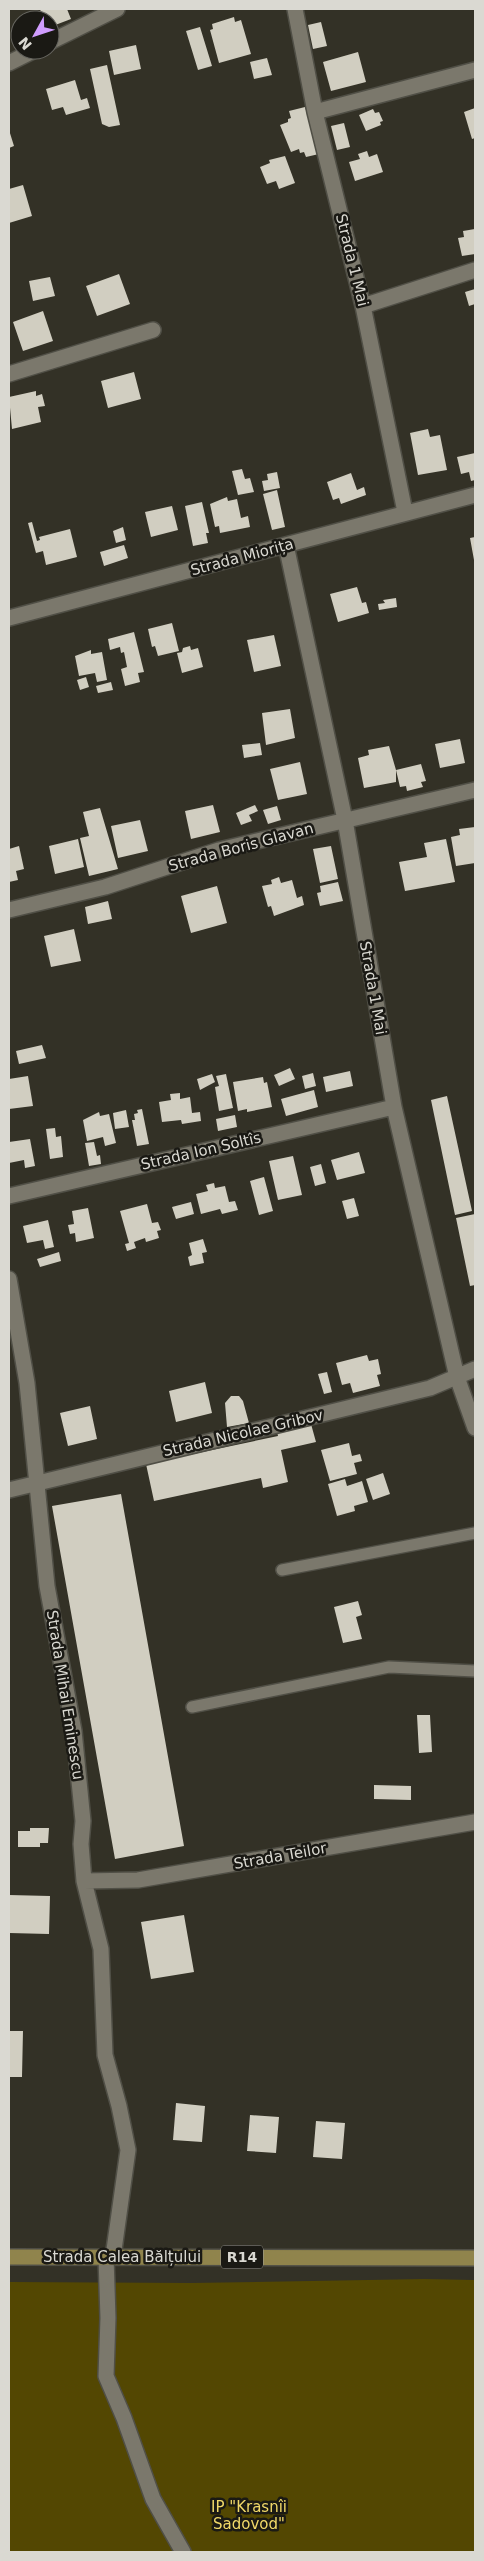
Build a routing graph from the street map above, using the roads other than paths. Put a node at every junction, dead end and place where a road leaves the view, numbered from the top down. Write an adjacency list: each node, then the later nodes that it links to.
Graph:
1 (116, 9): 3 (street)
2 (295, 9): 5 (street, Strada 1 Mai)
3 (60, 37)
4 (475, 70): 5 (street)
5 (315, 112): 7 (street, Strada 1 Mai)
6 (475, 270): 7 (street)
7 (363, 306): 11 (street, Strada 1 Mai)
8 (154, 330): 9 (street)
9 (9, 374)
10 (475, 495): 11 (street, Strada Miorița)
11 (406, 512): 12 (street, Strada Miorița)
12 (286, 545): 13 (street, Strada Miorița); 15 (street, Strada 1 Mai)
13 (9, 618)
14 (475, 790): 15 (street, Strada Boris Glavan)
15 (345, 820): 16 (street, Strada Boris Glavan); 17 (street, Strada 1 Mai)
16 (9, 910)
17 (394, 1107): 18 (street, Strada Ion Soltîs); 21 (street, Strada 1 Mai)
18 (9, 1196)
19 (9, 1279): 23 (street, Strada Mihai Eminescu)
20 (475, 1370): 21 (street, Strada Nicolae Gribov)
21 (457, 1377): 22 (street, Strada 1 Mai); 23 (street, Strada Nicolae Gribov)
22 (475, 1428)
23 (38, 1482): 24 (street, Strada Nicolae Gribov); 30 (street, Strada Mihai Eminescu)
24 (9, 1490)
25 (475, 1533): 26 (lane)
26 (282, 1570)
27 (475, 1670): 28 (lane)
28 (192, 1708)
29 (475, 1822): 30 (street, Strada Teilor)
30 (84, 1881): 32 (street, Strada Mihai Eminescu)
31 (9, 2257): 32 (main road, Strada Calea Bălțului / R14)
32 (109, 2257): 33 (main road, Strada Calea Bălțului / R14); 34 (street, Strada Mihai Eminescu)
33 (475, 2258)
34 (183, 2552)

